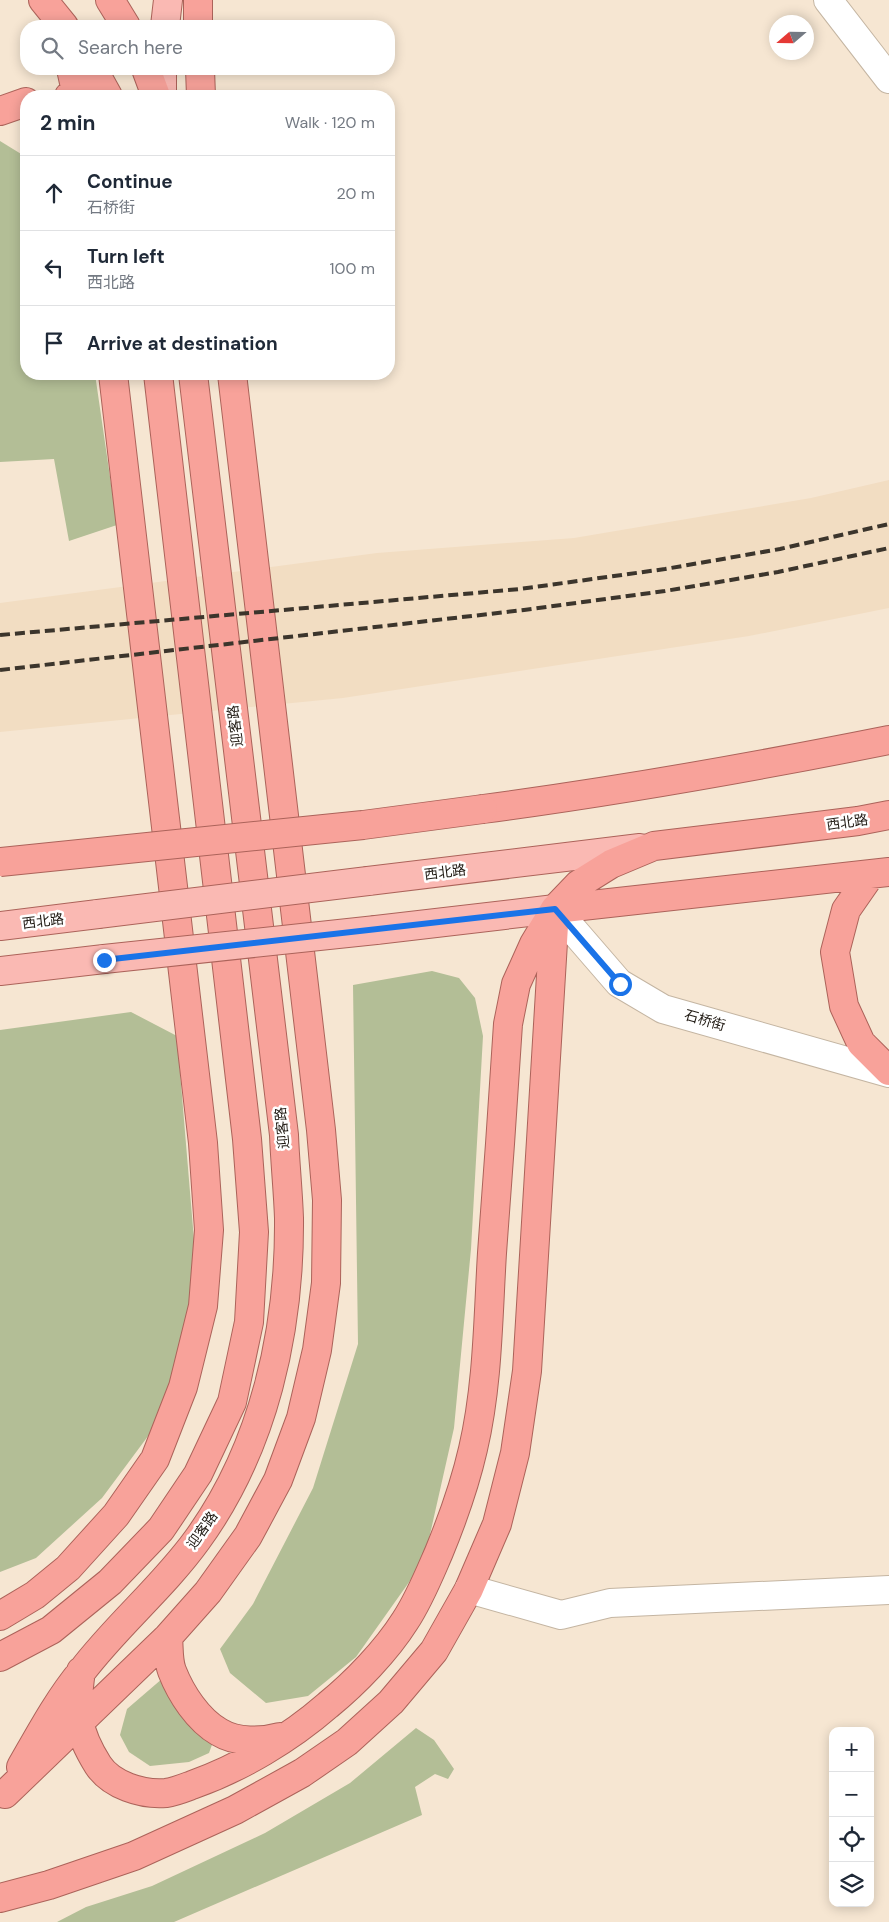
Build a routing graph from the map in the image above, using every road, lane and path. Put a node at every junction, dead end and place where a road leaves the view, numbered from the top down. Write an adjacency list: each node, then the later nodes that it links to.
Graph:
1 (110, 0): 5 (highway)
2 (168, 0): 6 (main road)
3 (198, 0): 7 (highway)
4 (828, 0): 13 (street)
5 (122, 20)
6 (166, 20)
7 (198, 20)
8 (72, 75): 14 (highway)
9 (96, 75): 15 (highway)
10 (148, 75): 16 (highway)
11 (162, 75): 17 (main road)
12 (200, 75): 18 (highway)
13 (889, 79)
14 (76, 90)
15 (105, 90)
16 (154, 90)
17 (162, 90)
18 (201, 90)
19 (20, 104): 20 (highway)
20 (0, 111)
21 (0, 117): 22 (highway)
22 (20, 119)
23 (114, 380): 38 (highway)
24 (159, 380): 39 (highway)
25 (194, 380): 43 (highway, 迎客路)
26 (233, 380): 40 (highway)
27 (889, 740): 30 (highway, bridge)
28 (889, 816): 29 (highway, 西北路)
29 (654, 846): 32 (highway); 33 (main road, 西北路, bridge)
30 (0, 862)
31 (880, 873): 32 (highway); 35 (highway)
32 (555, 909): 34 (main road, bridge); 35 (street, 石桥街); 36 (highway); 45 (highway)
33 (0, 926)
34 (0, 971)
35 (889, 1072)
36 (469, 1589): 37 (street); 47 (highway)
37 (889, 1590)
38 (0, 1616)
39 (51, 1630): 41 (highway); 42 (highway)
40 (168, 1637): 44 (highway); 45 (highway)
41 (0, 1641)
42 (0, 1657)
43 (81, 1671): 44 (highway); 46 (highway, 迎客路)
44 (78, 1723): 45 (highway); 46 (highway)
45 (289, 1734)
46 (3, 1798)
47 (0, 1898)

